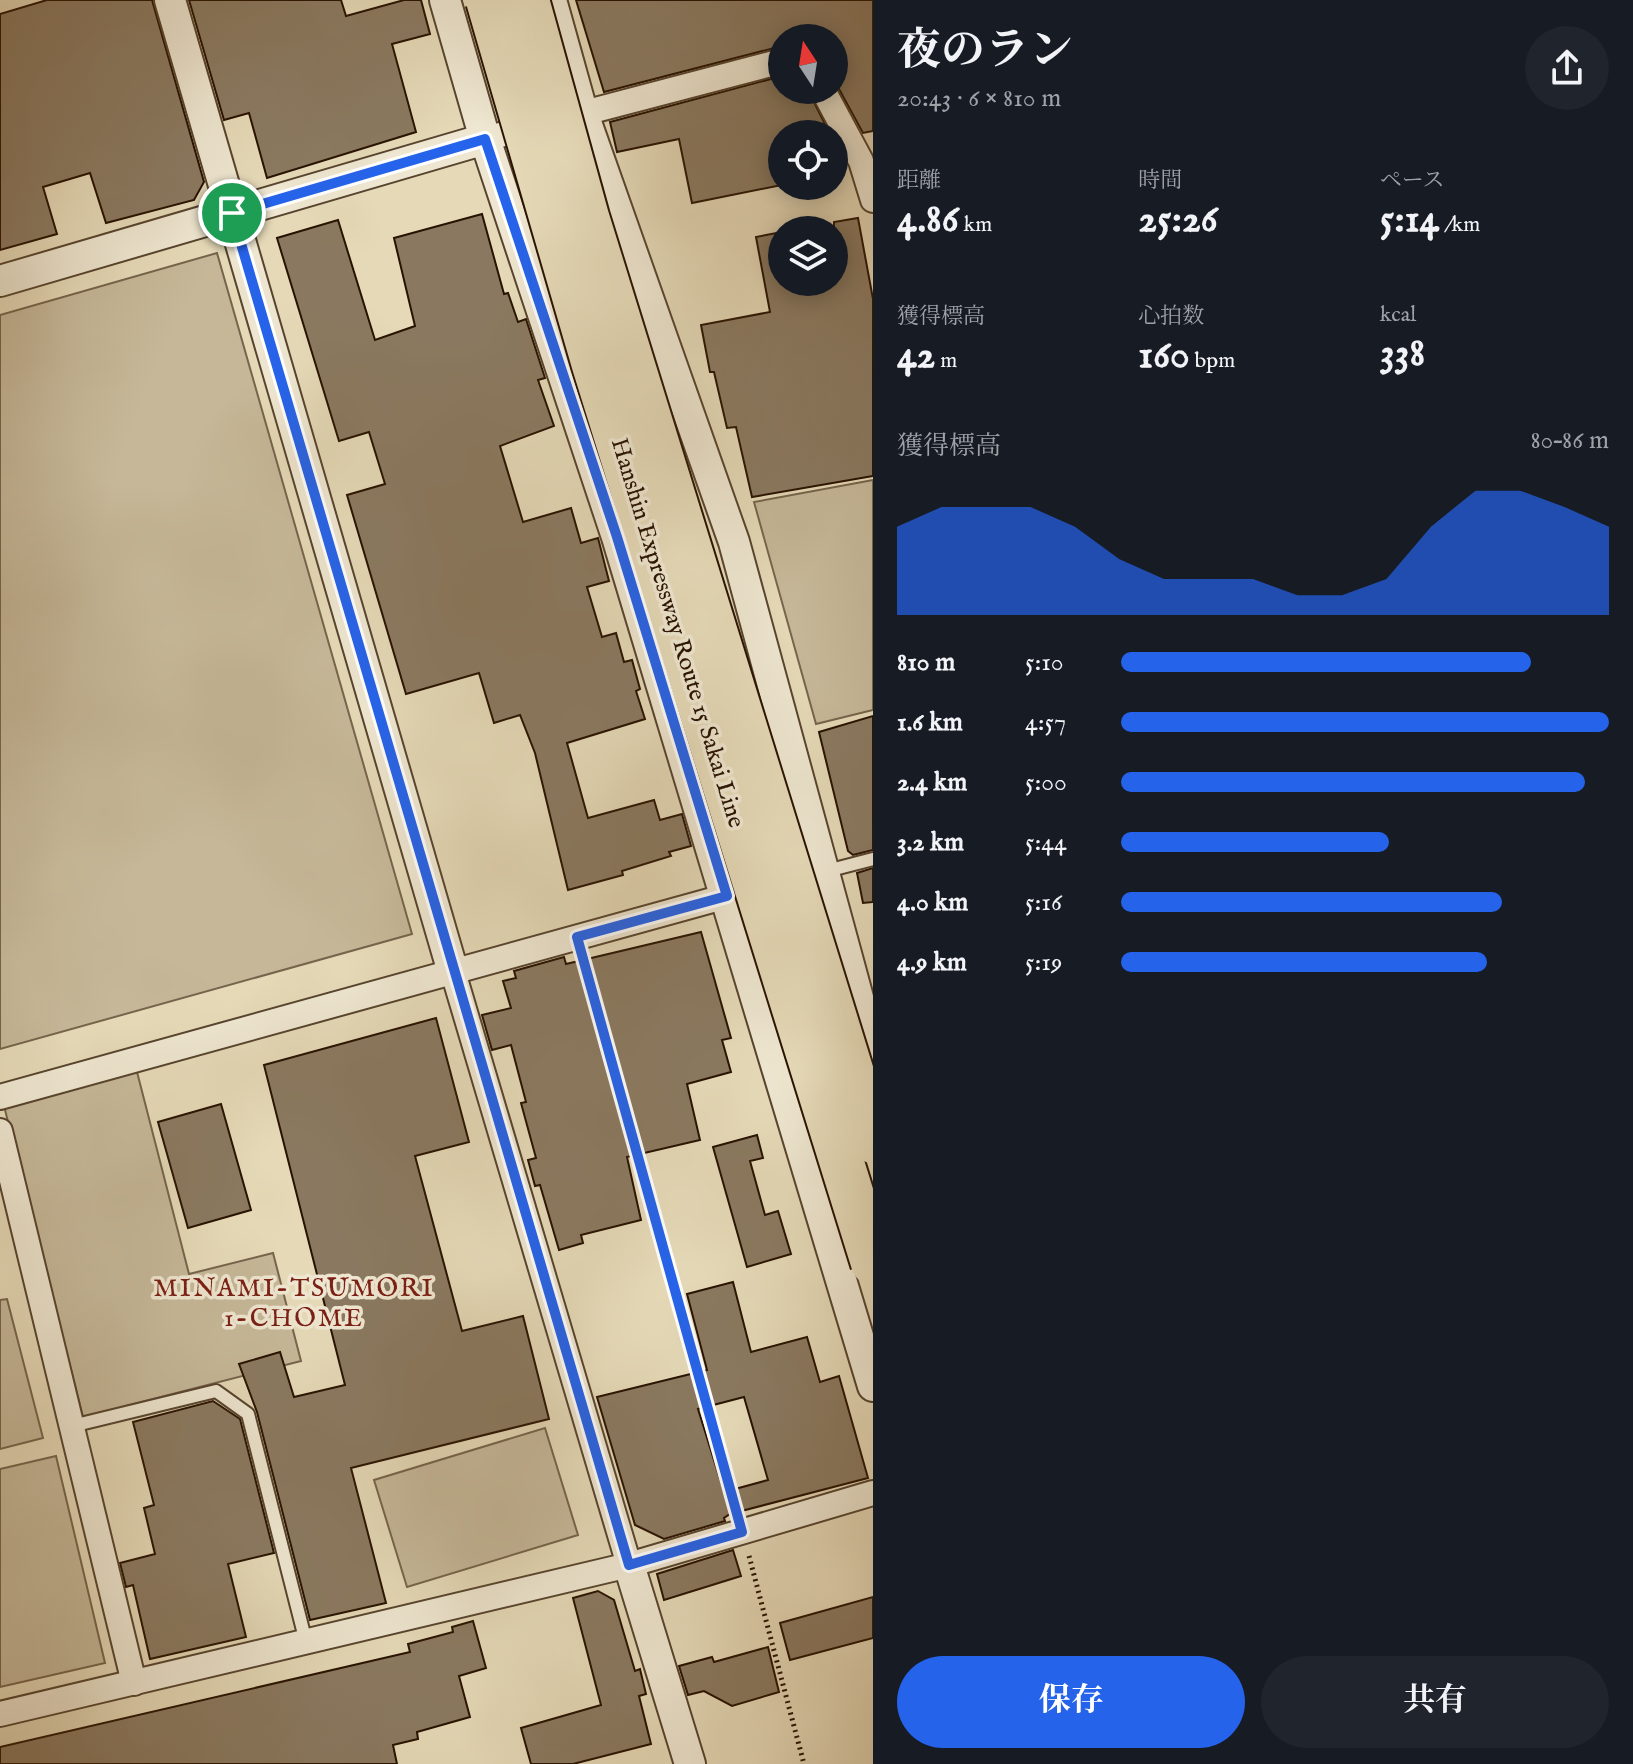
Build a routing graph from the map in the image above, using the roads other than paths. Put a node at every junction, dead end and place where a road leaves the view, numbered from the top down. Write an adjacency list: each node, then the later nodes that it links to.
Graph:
1 (170, 0): 12 (street)
2 (445, 0): 9 (street)
3 (488, 0): 22 (highway, Hanshin Expressway Route 15 Sakai Line, bridge)
4 (527, 0): 21 (highway, Hanshin Expressway Route 15 Sakai Line, bridge)
5 (551, 0): 8 (street)
6 (768, 64): 8 (street)
7 (833, 104): 10 (street)
8 (582, 111): 9 (street); 15 (street)
9 (485, 139): 12 (street); 16 (street)
10 (864, 146): 11 (street)
11 (873, 200)
12 (232, 213): 13 (street); 17 (street)
13 (0, 281)
14 (873, 859): 15 (lane)
15 (823, 872): 18 (street)
16 (727, 896): 17 (street); 23 (street)
17 (453, 972): 19 (street); 26 (street)
18 (872, 1043)
19 (0, 1097)
20 (0, 1131): 24 (street)
21 (873, 1141)
22 (873, 1263)
23 (873, 1386)
24 (72, 1426): 27 (lane); 28 (street)
25 (873, 1493): 26 (street)
26 (629, 1565): 27 (street); 30 (street)
27 (306, 1642): 28 (street)
28 (134, 1683): 29 (street)
29 (0, 1714)
30 (690, 1764)

